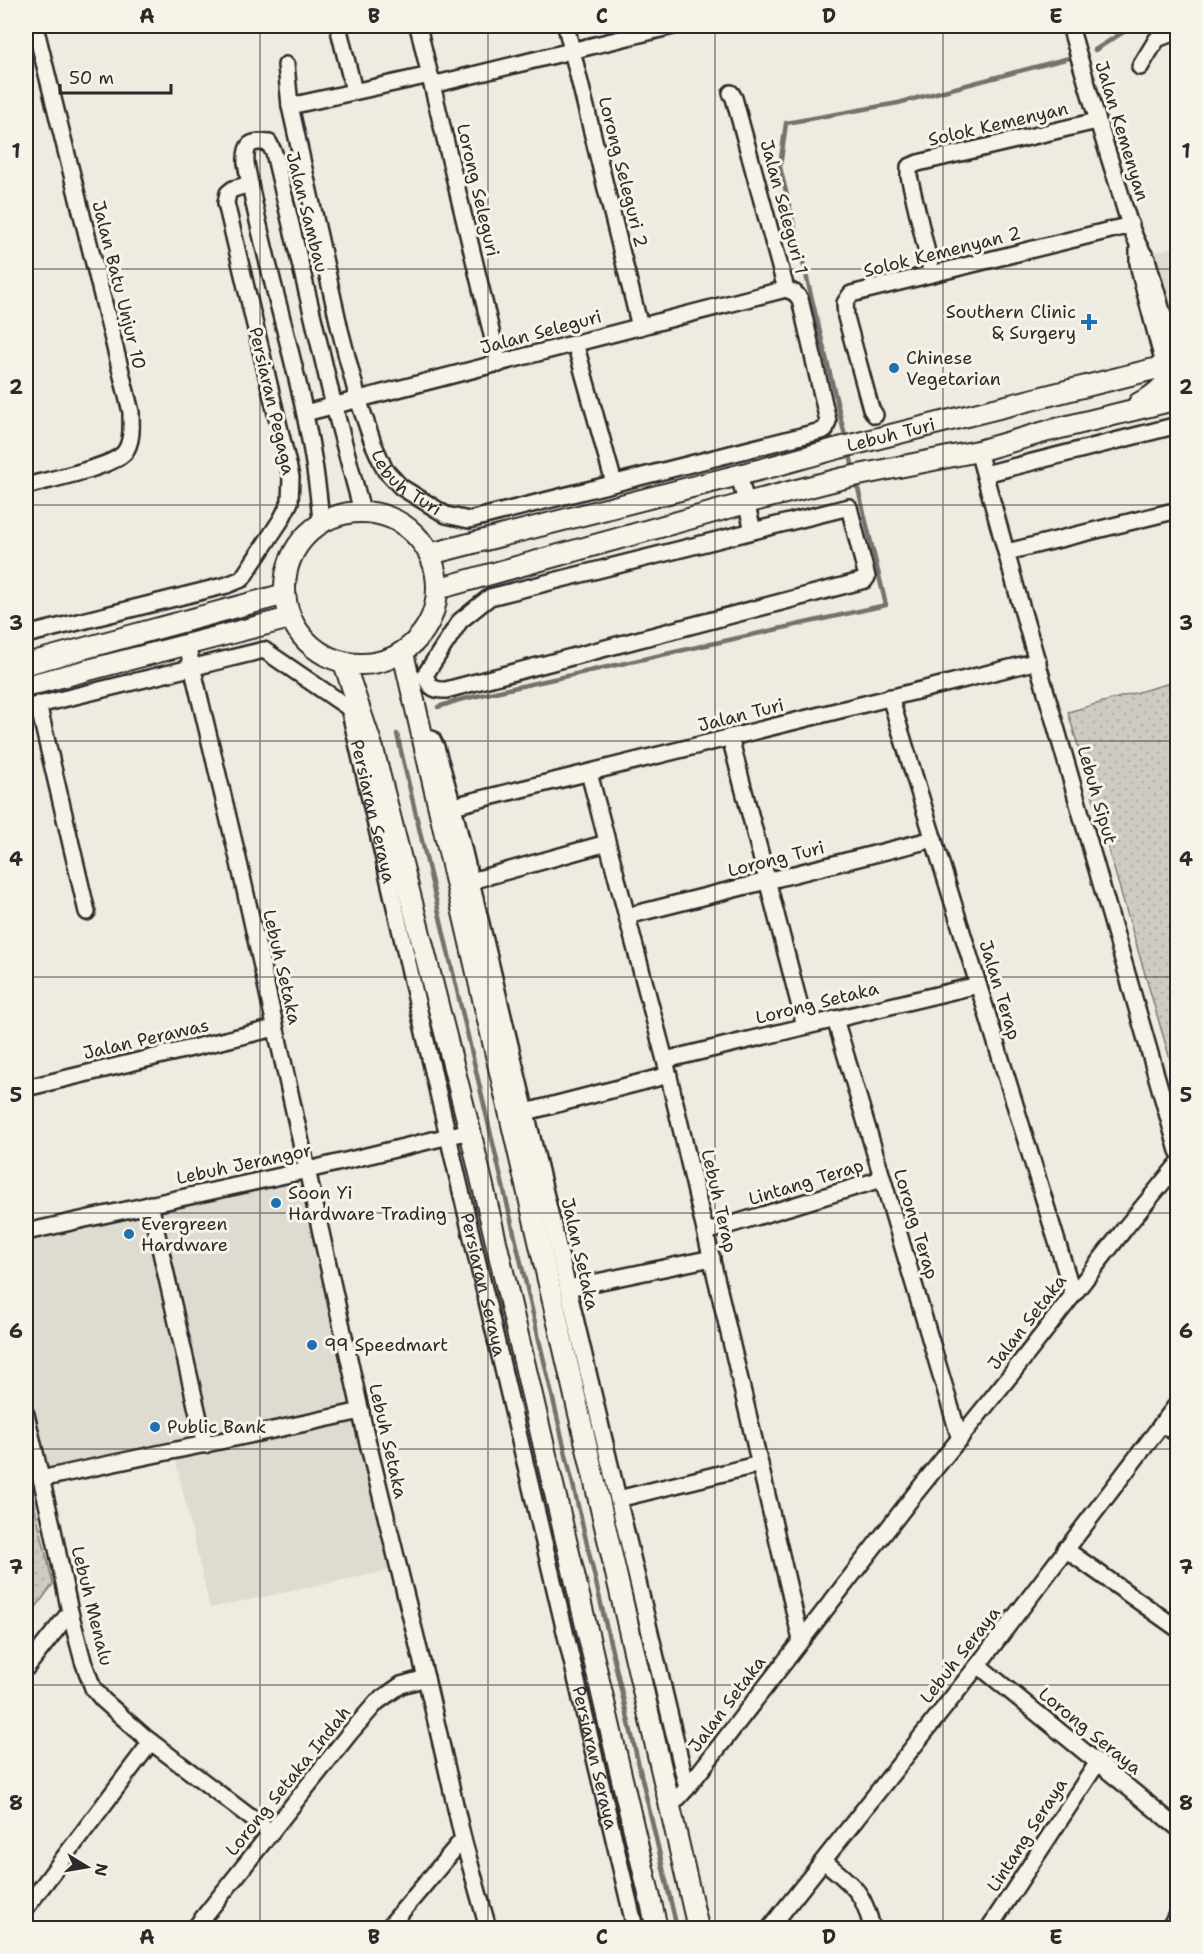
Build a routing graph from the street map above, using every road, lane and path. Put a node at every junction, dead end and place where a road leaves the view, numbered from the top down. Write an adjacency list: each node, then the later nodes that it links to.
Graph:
1 (35, 26): 36 (street, Jalan Batu Unjur 10)
2 (338, 26): 12 (street)
3 (418, 26): 11 (street, Lorong Seleguri)
4 (566, 26): 8 (street, Lorong Seleguri 2)
5 (673, 26): 8 (street)
6 (1070, 26): 15 (street, Jalan Kemenyan)
7 (1178, 31): 10 (street)
8 (573, 51): 11 (street); 20 (street, Lorong Seleguri 2)
9 (286, 65): 14 (street, Lebuh Turi)
10 (1140, 67)
11 (431, 80): 12 (street); 22 (street, Lorong Seleguri)
12 (354, 91): 14 (street)
13 (731, 93): 19 (street, Jalan Seleguri 1)
14 (290, 106): 24 (street, Lebuh Turi)
15 (1097, 121): 17 (street, Jalan Kemenyan); 18 (street, Solok Kemenyan)
16 (250, 184): 26 (street, Jalan Sambau); 27 (street, Jalan Sambau); 47 (street, Persiaran Pegaga)
17 (1131, 225): 18 (street, Solok Kemenyan 2); 23 (street, Jalan Kemenyan)
18 (932, 274): 28 (street, Solok Kemenyan 2)
19 (786, 290): 20 (street, Jalan Seleguri); 31 (street, Jalan Seleguri 1)
20 (640, 327): 21 (street, Jalan Seleguri)
21 (575, 343): 22 (street, Jalan Seleguri); 35 (street)
22 (499, 364): 24 (street, Jalan Seleguri)
23 (1173, 365): 29 (main road); 34 (main road, Lebuh Turi)
24 (358, 399): 26 (street, Jalan Seleguri); 35 (street, Lebuh Turi)
25 (1178, 399): 29 (main road, Lebuh Turi)
26 (334, 406): 27 (street, Jalan Seleguri); 39 (street, Jalan Sambau)
27 (305, 413): 40 (street, Jalan Sambau)
28 (875, 415)
29 (1113, 416): 32 (main road, Lebuh Turi)
30 (1178, 425): 33 (street)
31 (825, 430): 35 (street, Lebuh Turi)
32 (978, 451): 33 (street, Lebuh Siput); 37 (main road, Lebuh Turi)
33 (985, 474): 42 (street, Lebuh Siput)
34 (739, 475): 37 (street); 43 (main road, Lebuh Turi)
35 (614, 483)
36 (26, 486)
37 (746, 503): 41 (street); 44 (main road, Lebuh Turi)
38 (1178, 510): 42 (street)
39 (362, 511): 40 (main road, Lebuh Turi); 43 (main road, Lebuh Turi)
40 (321, 522): 45 (main road, Lebuh Turi)
41 (753, 530): 41 (street)
42 (1007, 552): 50 (street, Lebuh Siput)
43 (430, 554): 44 (main road, Lebuh Turi)
44 (437, 590): 49 (main road, Lebuh Turi)
45 (285, 594): 46 (main road, Lebuh Turi); 52 (main road)
46 (290, 618): 48 (main road); 51 (main road, Lebuh Turi)
47 (26, 635)
48 (187, 645): 53 (street, Lebuh Setaka); 54 (main road)
49 (403, 653): 51 (main road, Lebuh Turi); 57 (main road)
50 (1038, 661): 55 (street, Jalan Turi); 76 (street, Lebuh Siput)
51 (344, 663): 74 (main road, Persiaran Seraya)
52 (26, 664)
53 (194, 668): 56 (street, Persiaran Seraya); 70 (street, Lebuh Setaka); 75 (street, Persiaran Seraya)
54 (26, 686)
55 (890, 697): 58 (street, Jalan Turi); 61 (street, Jalan Terap)
56 (32, 706): 65 (street)
57 (423, 737): 60 (street, Jalan Setaka); 106 (main road)
58 (730, 737): 59 (street, Jalan Turi); 64 (street)
59 (589, 773): 60 (street, Jalan Turi); 62 (street, Lebuh Terap)
60 (453, 806): 63 (street, Jalan Setaka)
61 (934, 839): 64 (street, Lorong Turi); 67 (street, Jalan Terap)
62 (607, 843): 63 (street); 66 (street, Lebuh Terap)
63 (471, 881): 73 (street, Jalan Setaka)
64 (768, 881): 66 (street, Lorong Turi); 69 (street)
65 (87, 912)
66 (627, 916): 71 (street, Lebuh Terap)
67 (978, 985): 68 (street, Lorong Setaka); 85 (street, Jalan Terap)
68 (835, 1019): 69 (street, Lorong Setaka); 79 (street, Lorong Terap)
69 (805, 1026): 71 (street, Lorong Setaka)
70 (275, 1028): 72 (street, Jalan Perawas); 78 (street, Lebuh Setaka)
71 (667, 1068): 73 (street, Lorong Setaka); 82 (street, Lebuh Terap)
72 (26, 1088)
73 (526, 1112): 84 (street, Jalan Setaka)
74 (470, 1131): 75 (street, Lebuh Jerangor); 117 (main road, Persiaran Seraya)
75 (448, 1136): 78 (street, Lebuh Jerangor); 116 (street, Persiaran Seraya)
76 (1178, 1151)
77 (1178, 1164): 85 (street, Jalan Setaka)
78 (308, 1170): 80 (street, Lebuh Jerangor); 87 (street, Lebuh Setaka)
79 (882, 1179): 82 (street, Lintang Terap); 91 (street, Lorong Terap)
80 (150, 1204): 81 (street, Lebuh Jerangor); 92 (street)
81 (26, 1232)
82 (706, 1232): 83 (street, Lebuh Terap)
83 (712, 1258): 84 (street); 93 (street, Lebuh Terap)
84 (567, 1288): 95 (street, Jalan Setaka)
85 (1073, 1294): 91 (street, Jalan Setaka)
86 (1178, 1403): 89 (street, Lebuh Seraya)
87 (361, 1411): 92 (street); 102 (street, Lebuh Setaka)
88 (26, 1414): 94 (street, Lebuh Menalu)
89 (1162, 1423): 90 (street); 96 (street, Lebuh Seraya)
90 (1178, 1435)
91 (960, 1439): 99 (street, Jalan Setaka)
92 (205, 1445): 94 (street)
93 (760, 1464): 95 (street); 99 (street, Lebuh Terap)
94 (41, 1479): 97 (street, Lebuh Menalu)
95 (618, 1499): 105 (street, Jalan Setaka)
96 (1065, 1550): 98 (street); 100 (street, Lebuh Seraya)
97 (70, 1612): 101 (street); 103 (street, Lebuh Menalu)
98 (1178, 1629)
99 (801, 1640): 105 (street, Jalan Setaka)
100 (978, 1665): 104 (street, Lorong Seraya); 110 (street, Lebuh Seraya)
101 (26, 1668)
102 (426, 1678): 108 (street, Lorong Setaka Indah); 109 (street, Lebuh Setaka)
103 (151, 1742): 108 (street, Lebuh Menalu); 111 (street)
104 (1098, 1762): 107 (street, Lorong Seraya); 121 (street, Lintang Seraya)
105 (687, 1788): 106 (street, Jalan Setaka)
106 (669, 1808): 118 (main road)
107 (1178, 1828)
108 (271, 1833): 113 (street, Lorong Setaka Indah)
109 (464, 1839): 114 (street); 115 (street, Lebuh Setaka)
110 (824, 1861): 119 (street, Lebuh Seraya); 120 (street)
111 (26, 1908)
112 (1178, 1914): 122 (street)
113 (195, 1929)
114 (388, 1929)
115 (488, 1929)
116 (636, 1929)
117 (657, 1929)
118 (698, 1929)
119 (770, 1929)
120 (872, 1929)
121 (989, 1929)
122 (1169, 1929)

